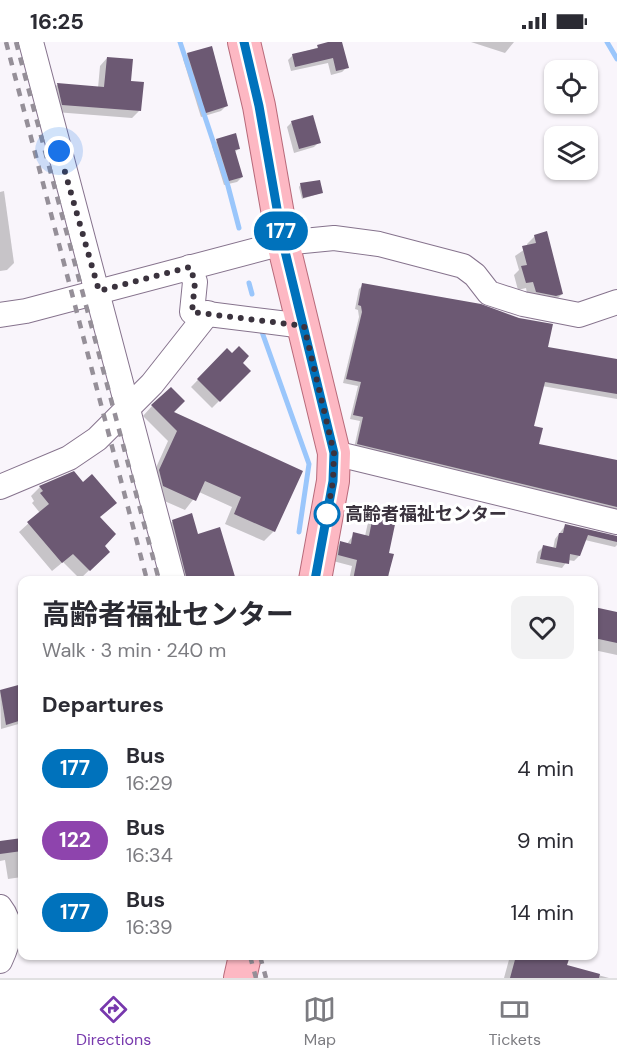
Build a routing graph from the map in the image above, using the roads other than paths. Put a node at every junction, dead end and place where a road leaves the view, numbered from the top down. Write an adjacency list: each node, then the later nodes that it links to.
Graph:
1 (31, 42): 5 (street)
2 (244, 42): 3 (main road)
3 (283, 243): 4 (street); 6 (street); 9 (main road)
4 (190, 267): 5 (street); 7 (street)
5 (99, 291): 8 (street); 10 (street)
6 (617, 302)
7 (208, 313): 9 (street); 10 (street)
8 (0, 315)
9 (304, 326): 11 (main road)
10 (126, 410): 12 (street); 14 (street)
11 (334, 453): 13 (street); 15 (main road)
12 (0, 487)
13 (617, 522)
14 (172, 576)
15 (316, 576)
16 (0, 907): 18 (street)
17 (244, 960): 19 (main road)
18 (0, 961)
19 (240, 978)

